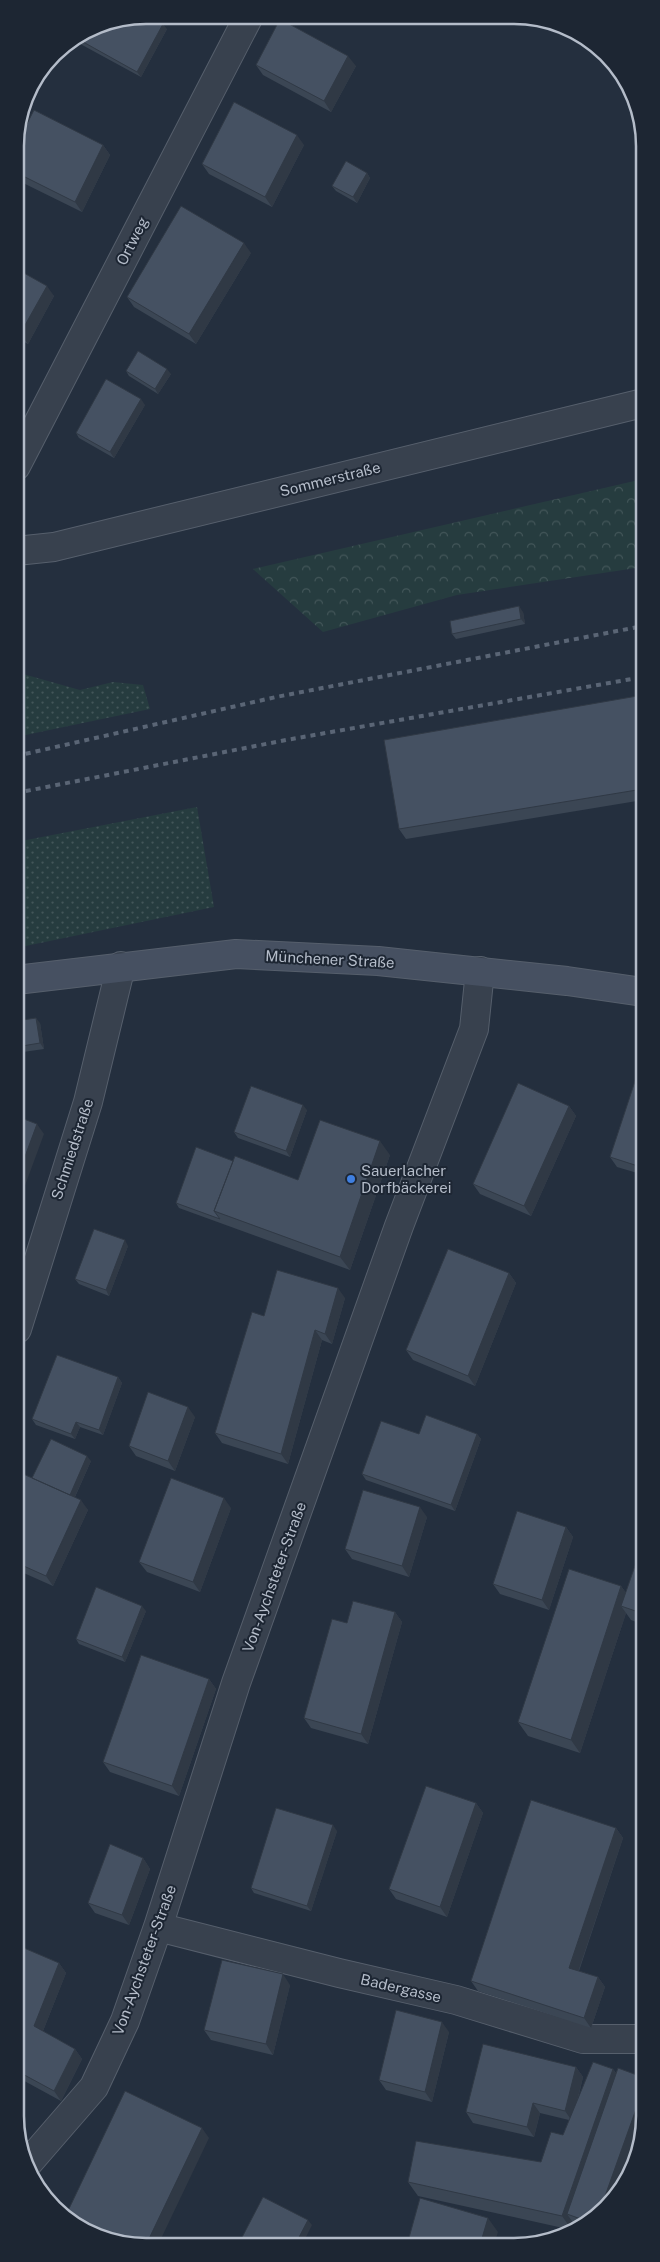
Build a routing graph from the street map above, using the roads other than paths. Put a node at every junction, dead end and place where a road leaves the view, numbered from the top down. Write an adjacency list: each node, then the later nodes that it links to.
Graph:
1 (245, 24): 3 (street, Ortweg)
2 (636, 404): 4 (street, Sommerstraße)
3 (24, 451)
4 (24, 550)
5 (121, 966): 6 (main road, Münchener Straße); 7 (main road, Münchener Straße); 9 (street, Schmiedstraße)
6 (480, 971): 8 (main road, Münchener Straße); 10 (street, Von-Aychsteter-Straße)
7 (24, 979)
8 (636, 991)
9 (24, 1307)
10 (158, 1927): 11 (street, Badergasse); 12 (street, Von-Aychsteter-Straße)
11 (636, 2039)
12 (31, 2159)

